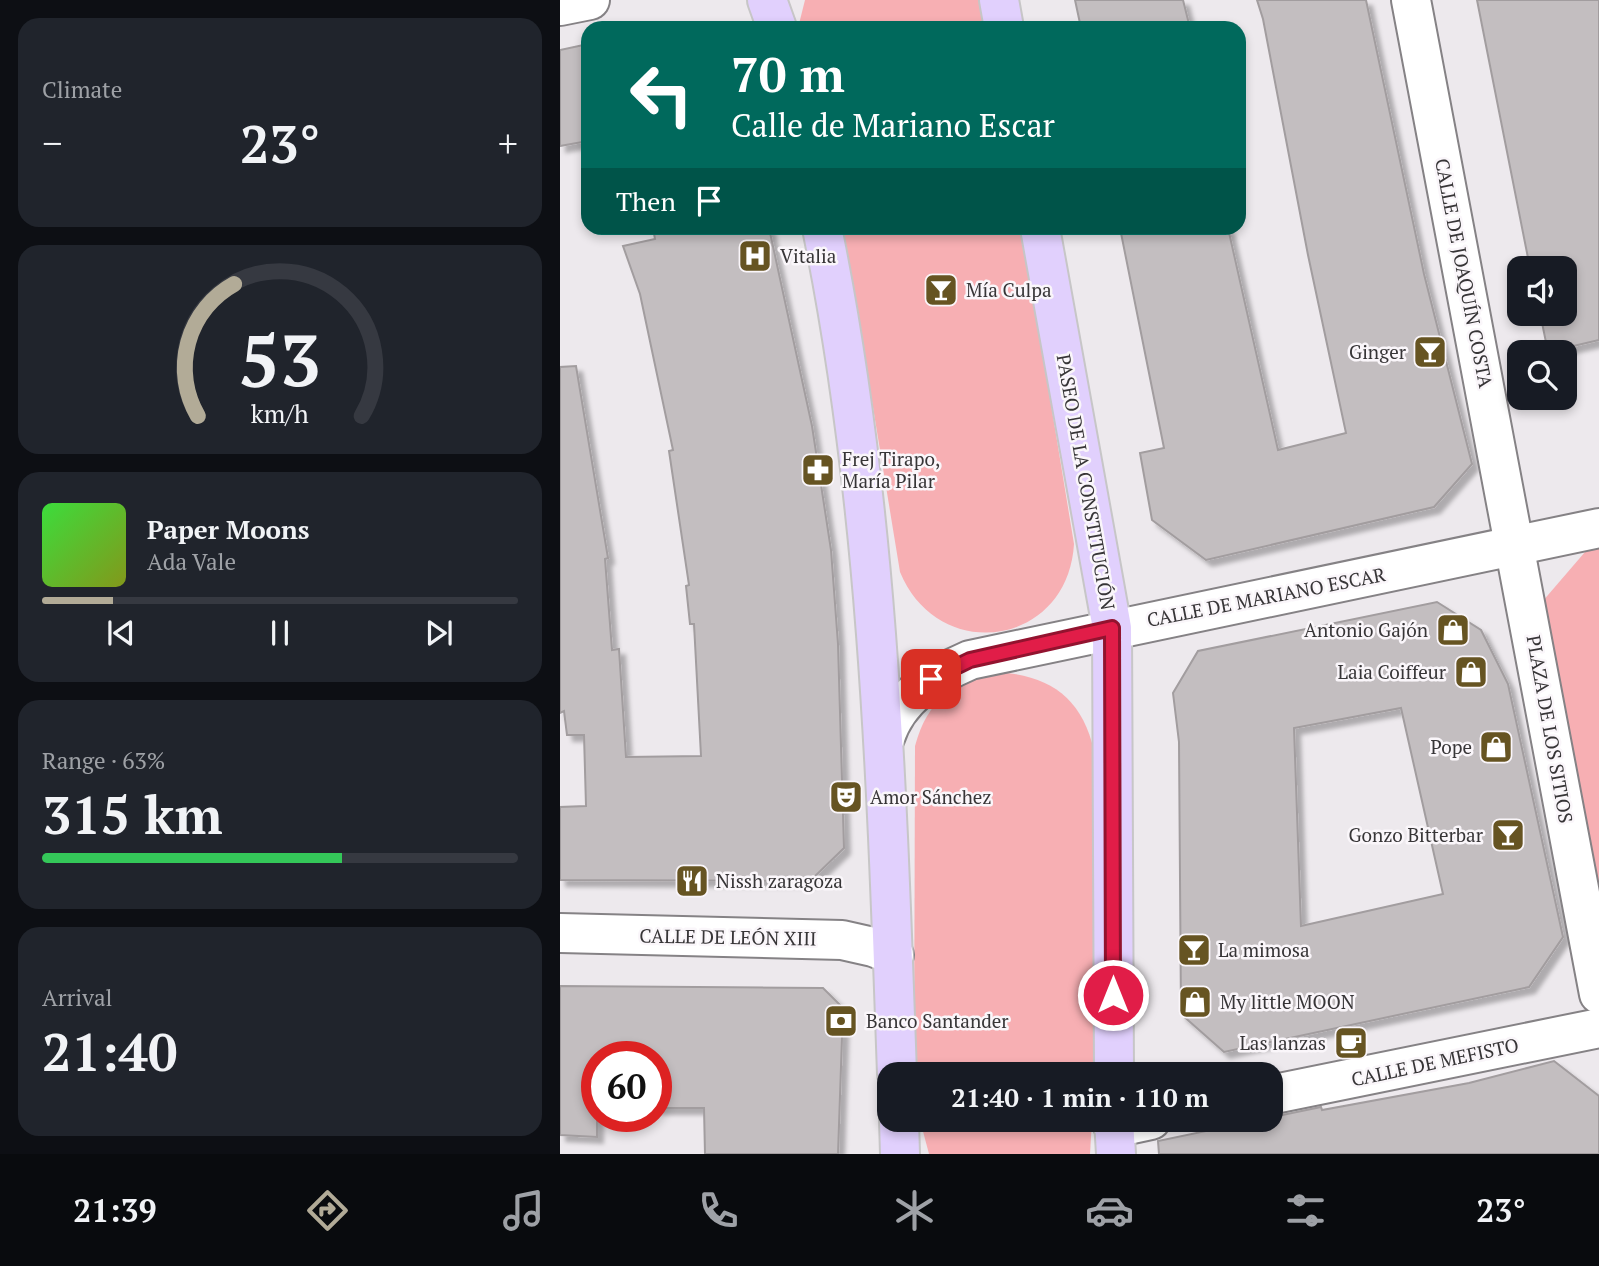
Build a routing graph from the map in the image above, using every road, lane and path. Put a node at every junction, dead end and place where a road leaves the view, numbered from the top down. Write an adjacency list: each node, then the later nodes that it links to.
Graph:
1 (590, 0): 5 (street)
2 (767, 0): 6 (main road)
3 (999, 0): 7 (main road)
4 (1411, 0): 11 (street, CALLE DE JOAQUÍN COSTA)
5 (560, 6)
6 (774, 21)
7 (1003, 21)
8 (823, 235): 13 (main road)
9 (1041, 235): 12 (main road, PASEO DE LA CONSTITUCIÓN)
10 (1599, 528): 11 (street)
11 (1517, 546): 12 (street, CALLE DE MARIANO ESCAR); 16 (street, PLAZA DE LOS SITIOS)
12 (1112, 628): 13 (street, CALLE DE MARIANO ESCAR); 19 (main road, PASEO DE LA CONSTITUCIÓN)
13 (885, 738): 15 (main road)
14 (560, 933): 15 (street, CALLE DE LEÓN XIII)
15 (894, 955): 18 (main road)
16 (1599, 994)
17 (1599, 1028): 20 (street, CALLE DE MEFISTO)
18 (897, 1062)
19 (1114, 1062)
20 (1283, 1093)
21 (899, 1132): 22 (main road)
22 (900, 1154)

